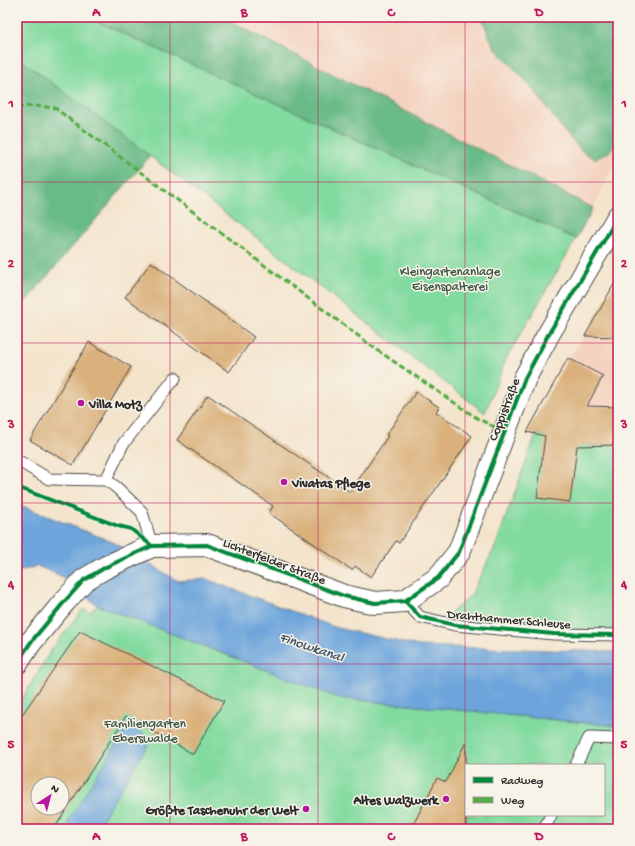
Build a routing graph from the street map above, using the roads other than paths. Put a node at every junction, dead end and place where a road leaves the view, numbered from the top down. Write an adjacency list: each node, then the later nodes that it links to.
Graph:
1 (618, 217): 6 (main road, Coppistraße)
2 (176, 378): 4 (lane)
3 (17, 460): 4 (lane)
4 (106, 480): 5 (lane)
5 (152, 546): 6 (main road, Lichterfelder Straße); 8 (main road, Lichterfelder Straße)
6 (405, 601): 7 (lane, Drahthammer Schleuse)
7 (618, 635)
8 (17, 663)
9 (618, 739): 10 (lane)
10 (576, 764)
11 (550, 816): 12 (lane)
12 (544, 829)

